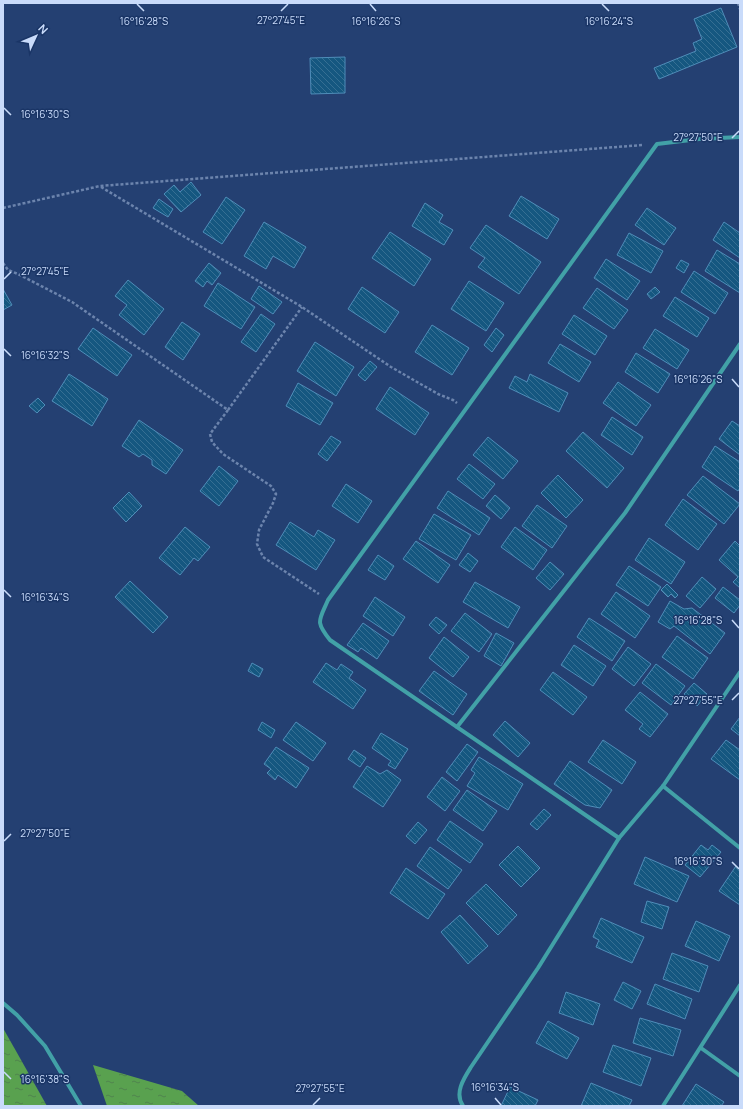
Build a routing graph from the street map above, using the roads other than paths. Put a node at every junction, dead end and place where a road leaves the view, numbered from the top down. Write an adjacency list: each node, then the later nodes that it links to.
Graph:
1 (740, 137): 4 (street)
2 (740, 344): 4 (street)
3 (740, 672): 5 (street)
4 (457, 728): 6 (street)
5 (663, 786): 6 (street); 7 (street)
6 (619, 838): 13 (street)
7 (740, 848)
8 (740, 986): 10 (street)
9 (3, 1003): 12 (street)
10 (701, 1048): 11 (street); 14 (street)
11 (740, 1076)
12 (81, 1106)
13 (463, 1106)
14 (663, 1106)

